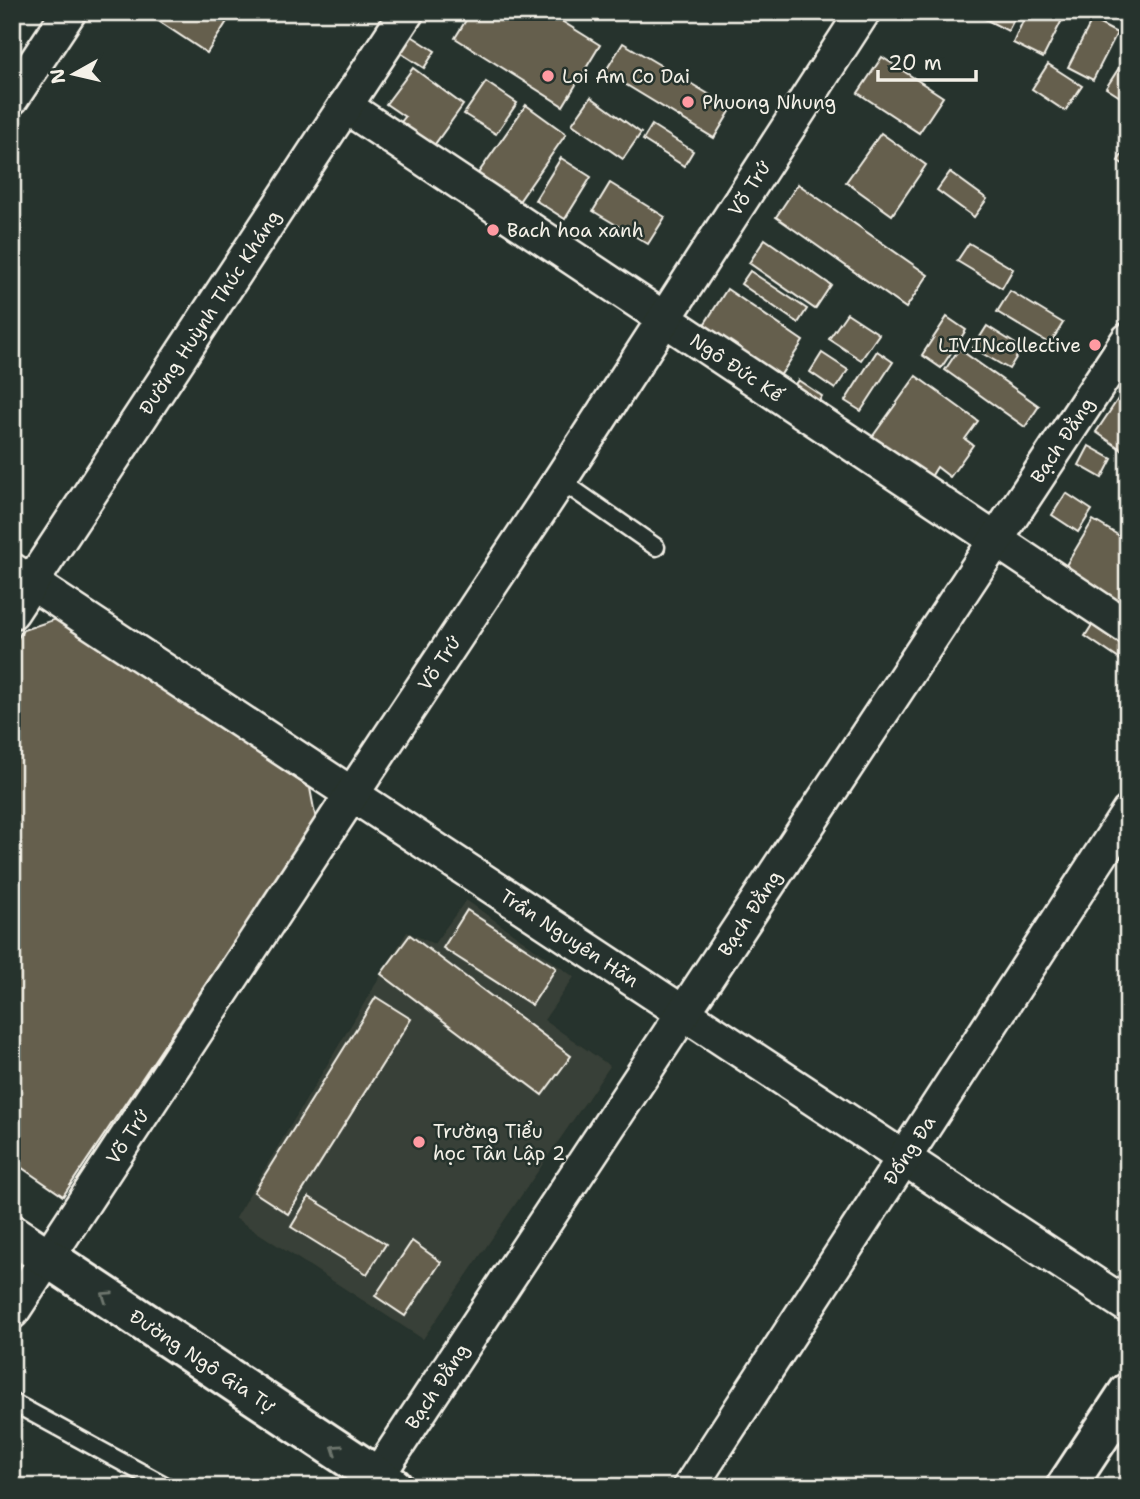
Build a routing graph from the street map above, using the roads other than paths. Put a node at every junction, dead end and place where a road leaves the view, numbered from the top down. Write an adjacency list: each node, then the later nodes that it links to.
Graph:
1 (69, 12): 4 (street)
2 (407, 12): 5 (street, Đường Huỳnh Thúc Kháng)
3 (863, 12): 6 (street, Võ Trứ)
4 (12, 99)
5 (345, 106): 6 (street, Ngô Đức Kế); 11 (street, Đường Huỳnh Thúc Kháng)
6 (663, 318): 8 (street, Võ Trứ); 9 (street, Ngô Đức Kế)
7 (1128, 340): 9 (street, Bạch Đằng)
8 (560, 480): 10 (lane); 14 (street, Võ Trứ)
9 (996, 540): 13 (street, Ngô Đức Kế); 16 (street, Bạch Đằng)
10 (656, 547)
11 (22, 576): 12 (street, Đường Huỳnh Thúc Kháng); 14 (street, Trần Nguyên Hãn)
12 (12, 612)
13 (1128, 628)
14 (352, 794): 16 (street, Trần Nguyên Hãn); 19 (street, Võ Trứ)
15 (1128, 813): 17 (street, Đống Đa)
16 (683, 1013): 17 (street, Trần Nguyên Hãn); 24 (street, Bạch Đằng)
17 (903, 1158): 20 (street, Trần Nguyên Hãn); 26 (street, Đống Đa)
18 (12, 1234): 19 (street, Đường Ngô Gia Tự)
19 (48, 1258): 21 (street, Võ Trứ); 24 (street, Đường Ngô Gia Tự, one-way to 19)
20 (1128, 1306)
21 (12, 1312)
22 (1128, 1393): 27 (street)
23 (12, 1402): 25 (lane)
24 (380, 1483)
25 (168, 1487)
26 (690, 1487)
27 (1066, 1487)

